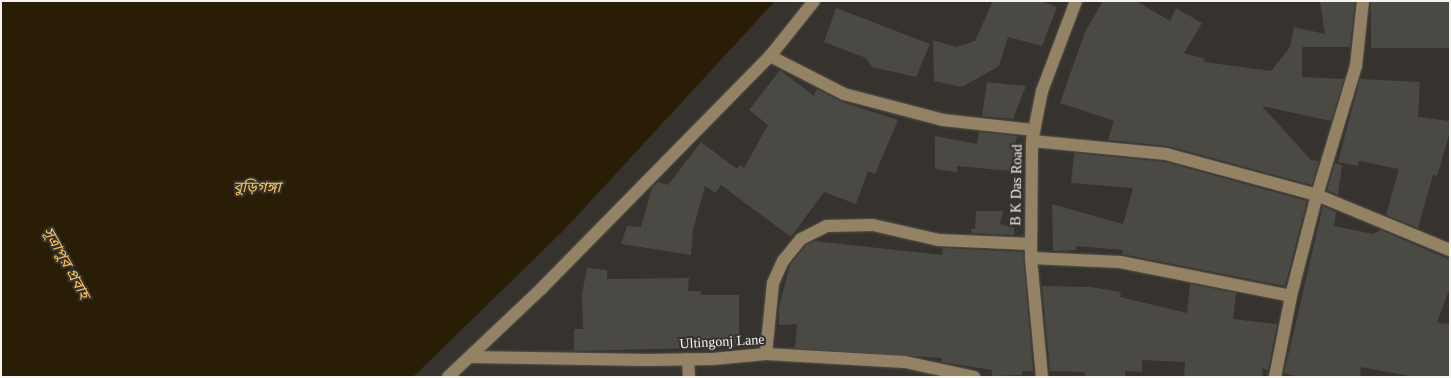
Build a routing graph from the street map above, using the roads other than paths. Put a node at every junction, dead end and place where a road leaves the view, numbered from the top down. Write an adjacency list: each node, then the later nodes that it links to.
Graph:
1 (814, 1): 4 (street)
2 (1076, 1): 5 (street, B K Das Road)
3 (1363, 1): 6 (street)
4 (770, 56): 5 (street); 12 (street)
5 (1033, 135): 6 (street); 7 (street, B K Das Road)
6 (1317, 195): 8 (street); 10 (street)
7 (1031, 244): 9 (street, B K Das Road); 11 (street)
8 (1450, 250)
9 (1031, 258): 10 (street); 17 (street, B K Das Road)
10 (1291, 296): 18 (street)
11 (766, 354): 13 (street, Ultingonj Lane); 16 (street, Ultingonj Lane)
12 (470, 357): 13 (street, Ultingonj Lane); 14 (street)
13 (688, 359): 15 (street)
14 (448, 377)
15 (689, 377)
16 (974, 377)
17 (1042, 377)
18 (1276, 377)

